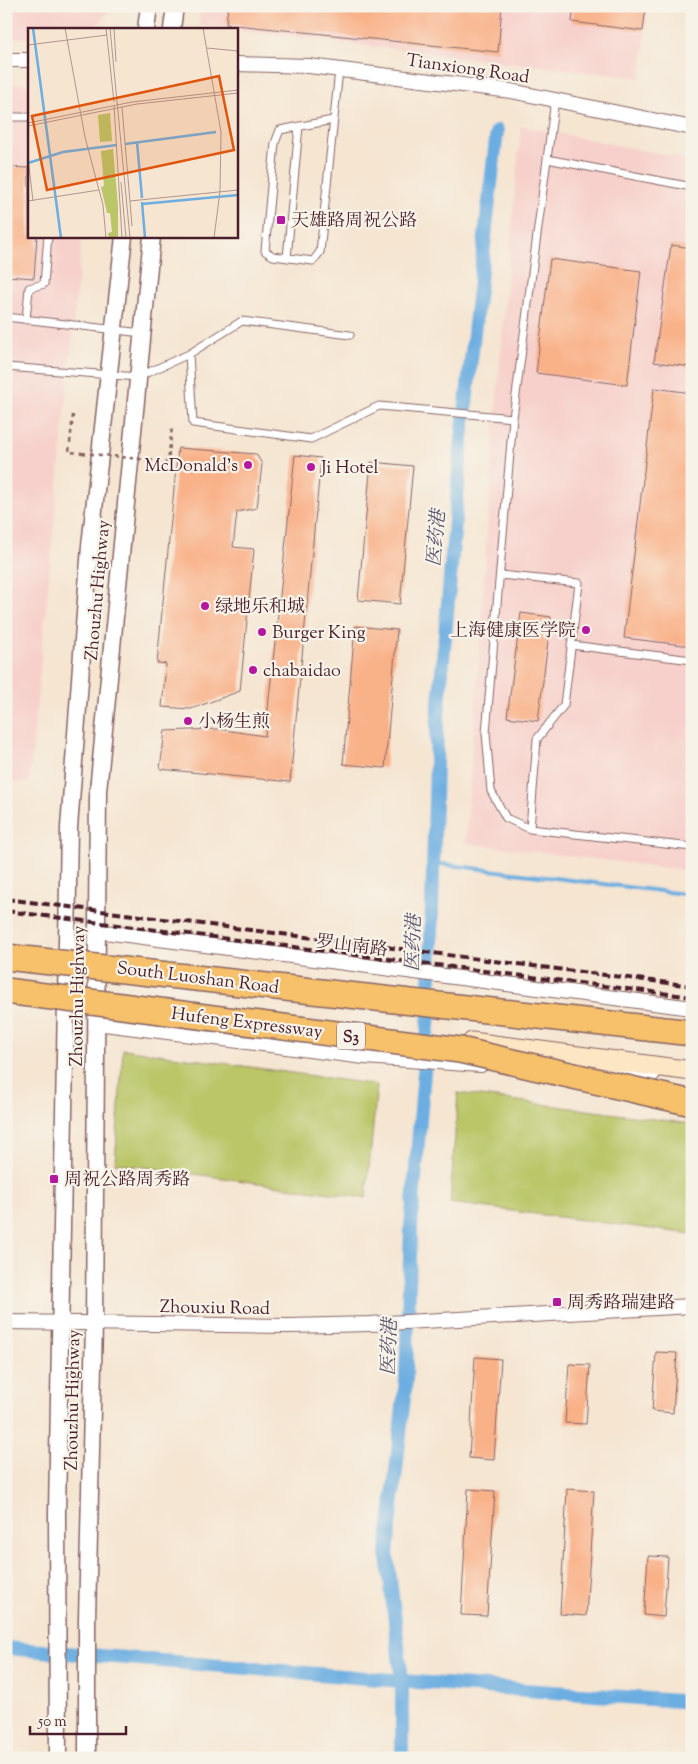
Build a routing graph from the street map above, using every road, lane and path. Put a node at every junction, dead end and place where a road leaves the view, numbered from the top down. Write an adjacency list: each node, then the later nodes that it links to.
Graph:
1 (148, 6): 3 (street)
2 (175, 6): 4 (street)
3 (146, 28)
4 (172, 28)
5 (6, 60): 6 (street)
6 (28, 60)
7 (238, 64): 8 (street, Tianxiong Road)
8 (339, 70): 9 (street, Tianxiong Road); 12 (lane)
9 (555, 100): 14 (street, Tianxiong Road); 15 (lane)
10 (6, 117): 11 (lane)
11 (28, 118)
12 (333, 120): 13 (lane); 20 (lane)
13 (299, 126): 20 (lane); 20 (lane)
14 (692, 128)
15 (547, 159): 16 (lane); 31 (lane)
16 (692, 187)
17 (48, 238): 22 (lane)
18 (124, 238): 23 (street, Zhouzhu Highway)
19 (152, 238): 24 (street, Zhouzhu Highway)
20 (287, 258)
21 (6, 317): 22 (lane)
22 (26, 320): 23 (lane)
23 (114, 329): 24 (lane); 28 (street, Zhouzhu Highway)
24 (142, 333): 29 (street, Zhouzhu Highway)
25 (350, 335): 26 (lane)
26 (189, 354): 29 (lane); 31 (lane)
27 (6, 367): 28 (lane)
28 (109, 376): 29 (lane); 41 (street, Zhouzhu Highway)
29 (138, 377): 38 (street, Zhouzhu Highway)
30 (73, 415): 32 (path, bridge)
31 (513, 418): 33 (lane)
32 (172, 427)
33 (500, 575): 34 (lane); 36 (lane)
34 (571, 645): 35 (lane); 36 (lane)
35 (692, 660)
36 (530, 829): 37 (lane)
37 (692, 846)
38 (97, 931): 42 (street, Zhouzhu Highway); 46 (street, 罗山南路)
39 (6, 952): 41 (main road, South Luoshan Road)
40 (6, 957): 48 (highway, S3, bridge)
41 (67, 961): 42 (main road, South Luoshan Road); 44 (street, Zhouzhu Highway)
42 (97, 965): 45 (street, Zhouzhu Highway); 49 (main road, South Luoshan Road, bridge)
43 (6, 990): 44 (main road, South Luoshan Road); 52 (highway, Hufeng Expressway / S3, bridge)
44 (66, 993): 45 (main road, South Luoshan Road); 55 (street, Zhouzhu Highway)
45 (96, 996): 47 (street, Zhouzhu Highway); 50 (main road, South Luoshan Road)
46 (692, 1008)
47 (96, 1023): 51 (street); 56 (street, Zhouzhu Highway)
48 (692, 1032)
49 (692, 1039)
50 (692, 1071)
51 (692, 1080)
52 (692, 1103)
53 (692, 1306): 56 (street, Zhouxiu Road)
54 (6, 1322): 55 (street, Zhouxiu Road)
55 (60, 1323): 56 (street, Zhouxiu Road); 57 (street, Zhouzhu Highway)
56 (94, 1324): 58 (street, Zhouzhu Highway)
57 (58, 1758)
58 (87, 1758)

